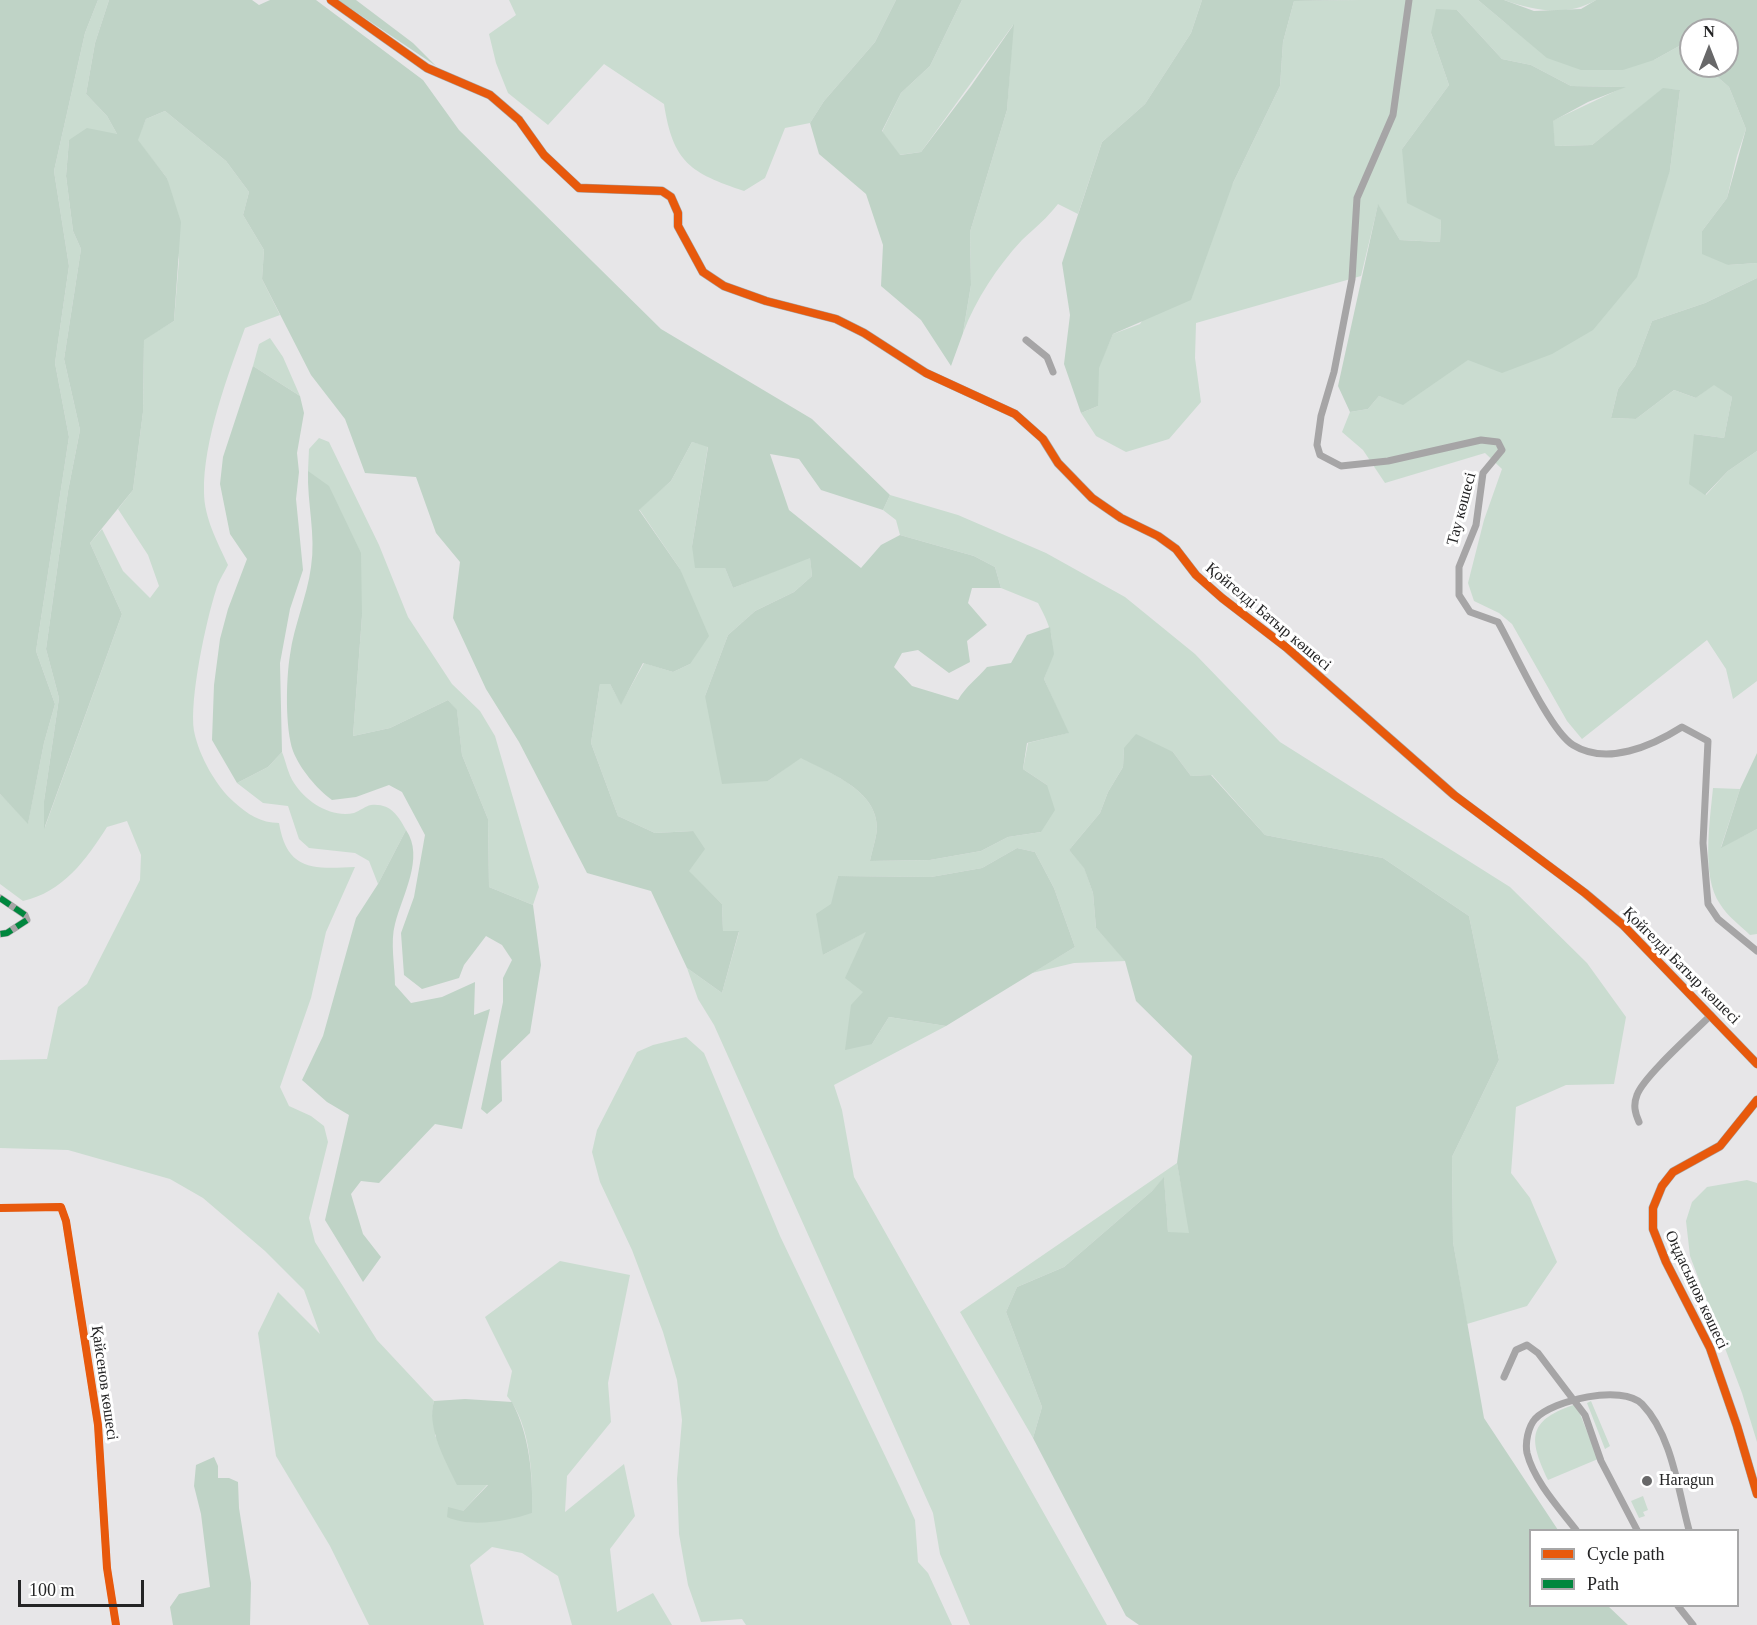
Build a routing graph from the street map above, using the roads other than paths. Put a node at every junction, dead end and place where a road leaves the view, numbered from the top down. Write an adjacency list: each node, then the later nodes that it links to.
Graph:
1 (331, 0): 8 (street, Қойгелді Батыр көшесі)
2 (1409, 0): 7 (street, Тау көшесі)
3 (1026, 340): 4 (street)
4 (1053, 372)
5 (0, 898): 6 (street)
6 (0, 934)
7 (1757, 951)
8 (1711, 1015): 9 (street, Қойгелді Батыр көшесі); 11 (street)
9 (1757, 1064)
10 (1757, 1100): 15 (street, Оңдасынов көшесі)
11 (1639, 1122)
12 (0, 1208): 20 (street, Қайсенов көшесі)
13 (1504, 1377): 14 (street)
14 (1576, 1400): 16 (street); 17 (street); 18 (street)
15 (1757, 1494)
16 (1575, 1529)
17 (1636, 1529)
18 (1689, 1529)
19 (1680, 1607): 21 (street)
20 (116, 1625)
21 (1693, 1625)

